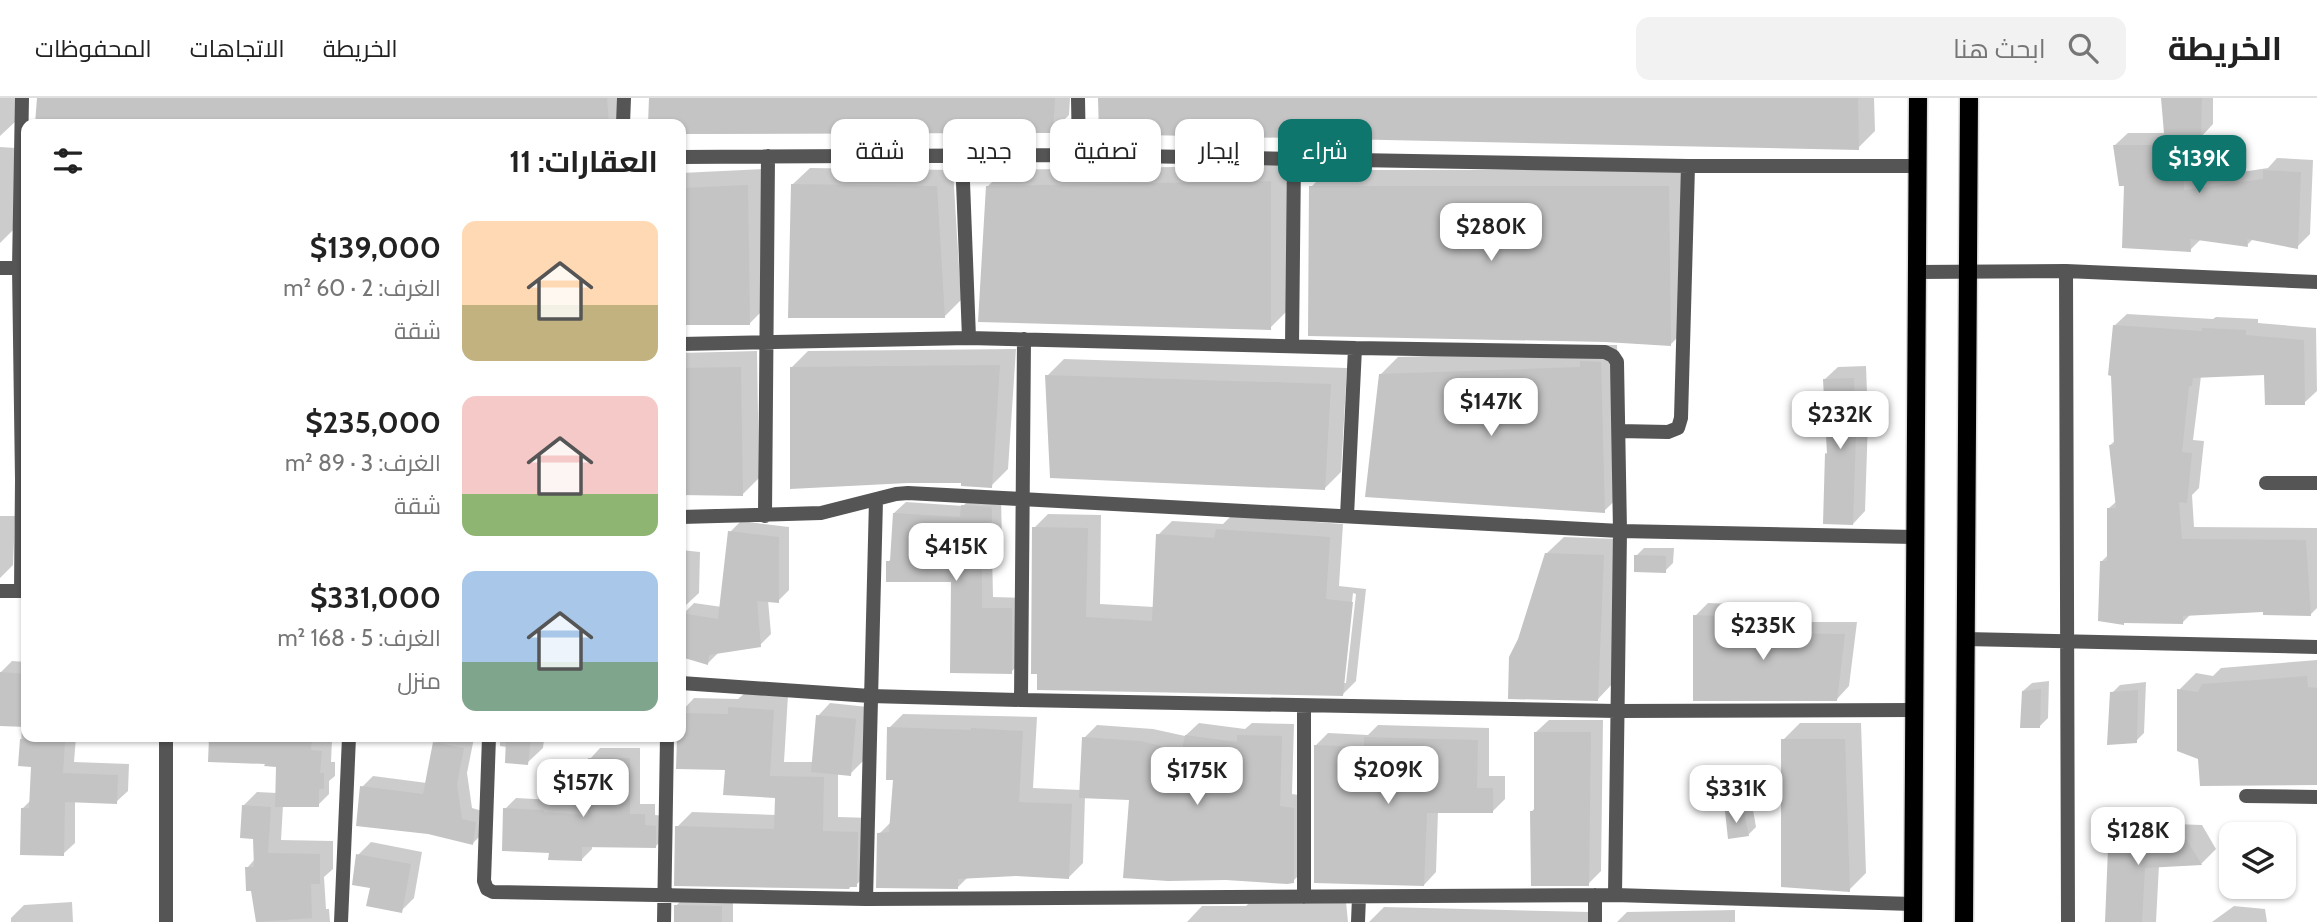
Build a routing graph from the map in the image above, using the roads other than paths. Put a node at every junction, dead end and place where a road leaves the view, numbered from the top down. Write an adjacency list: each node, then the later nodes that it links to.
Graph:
1 (22, 98): 6 (street)
2 (624, 98): 7 (street)
3 (1078, 98): 8 (street)
4 (1918, 98): 16 (main road)
5 (1969, 98): 23 (main road)
6 (23, 119)
7 (623, 119)
8 (1078, 119)
9 (768, 156): 10 (street); 11 (street); 27 (street)
10 (943, 156)
11 (686, 157)
12 (1161, 157): 13 (street)
13 (1278, 159)
14 (1372, 160): 15 (street)
15 (1688, 166): 16 (street); 31 (street)
16 (1917, 166): 22 (main road)
17 (962, 182): 25 (street)
18 (1294, 182): 29 (street)
19 (0, 268): 20 (street)
20 (21, 268)
21 (2066, 271): 23 (street); 24 (street); 44 (street)
22 (1916, 272): 23 (street); 40 (main road)
23 (1968, 272): 43 (main road)
24 (2317, 282)
25 (969, 338): 26 (street); 27 (street)
26 (1024, 339): 29 (street); 34 (street)
27 (766, 342): 28 (street); 36 (street)
28 (686, 344)
29 (1292, 346): 30 (street)
30 (1355, 348): 31 (street); 37 (street)
31 (1619, 431): 39 (street)
32 (2266, 483): 33 (street)
33 (2317, 483)
34 (1022, 499): 35 (street); 37 (street); 48 (street)
35 (876, 500): 36 (street); 47 (street)
36 (765, 516): 38 (street)
37 (1347, 516): 39 (street)
38 (686, 517)
39 (1620, 531): 40 (street); 51 (street)
40 (1914, 537): 50 (main road)
41 (0, 591): 42 (street)
42 (21, 591)
43 (1965, 639): 44 (street); 71 (main road)
44 (2069, 643): 45 (street); 72 (street)
45 (2317, 647)
46 (686, 683): 47 (street)
47 (870, 696): 48 (street); 63 (street)
48 (1021, 700): 49 (street)
49 (1304, 706): 51 (street); 61 (street)
50 (1915, 710): 51 (street); 64 (main road)
51 (1615, 711): 59 (street)
52 (166, 742): 65 (street)
53 (349, 742): 66 (street)
54 (489, 742): 60 (street)
55 (667, 742): 60 (street)
56 (2246, 796): 57 (street)
57 (2317, 797)
58 (1595, 895): 59 (street); 62 (street); 69 (street)
59 (1615, 895): 64 (street)
60 (664, 896): 63 (street); 67 (street)
61 (1304, 897): 62 (street); 63 (street)
62 (1359, 897): 68 (street)
63 (866, 899)
64 (1913, 904): 70 (main road)
65 (166, 922)
66 (341, 922)
67 (664, 922)
68 (1358, 922)
69 (1595, 922)
70 (1913, 922)
71 (1964, 922)
72 (2068, 922)

